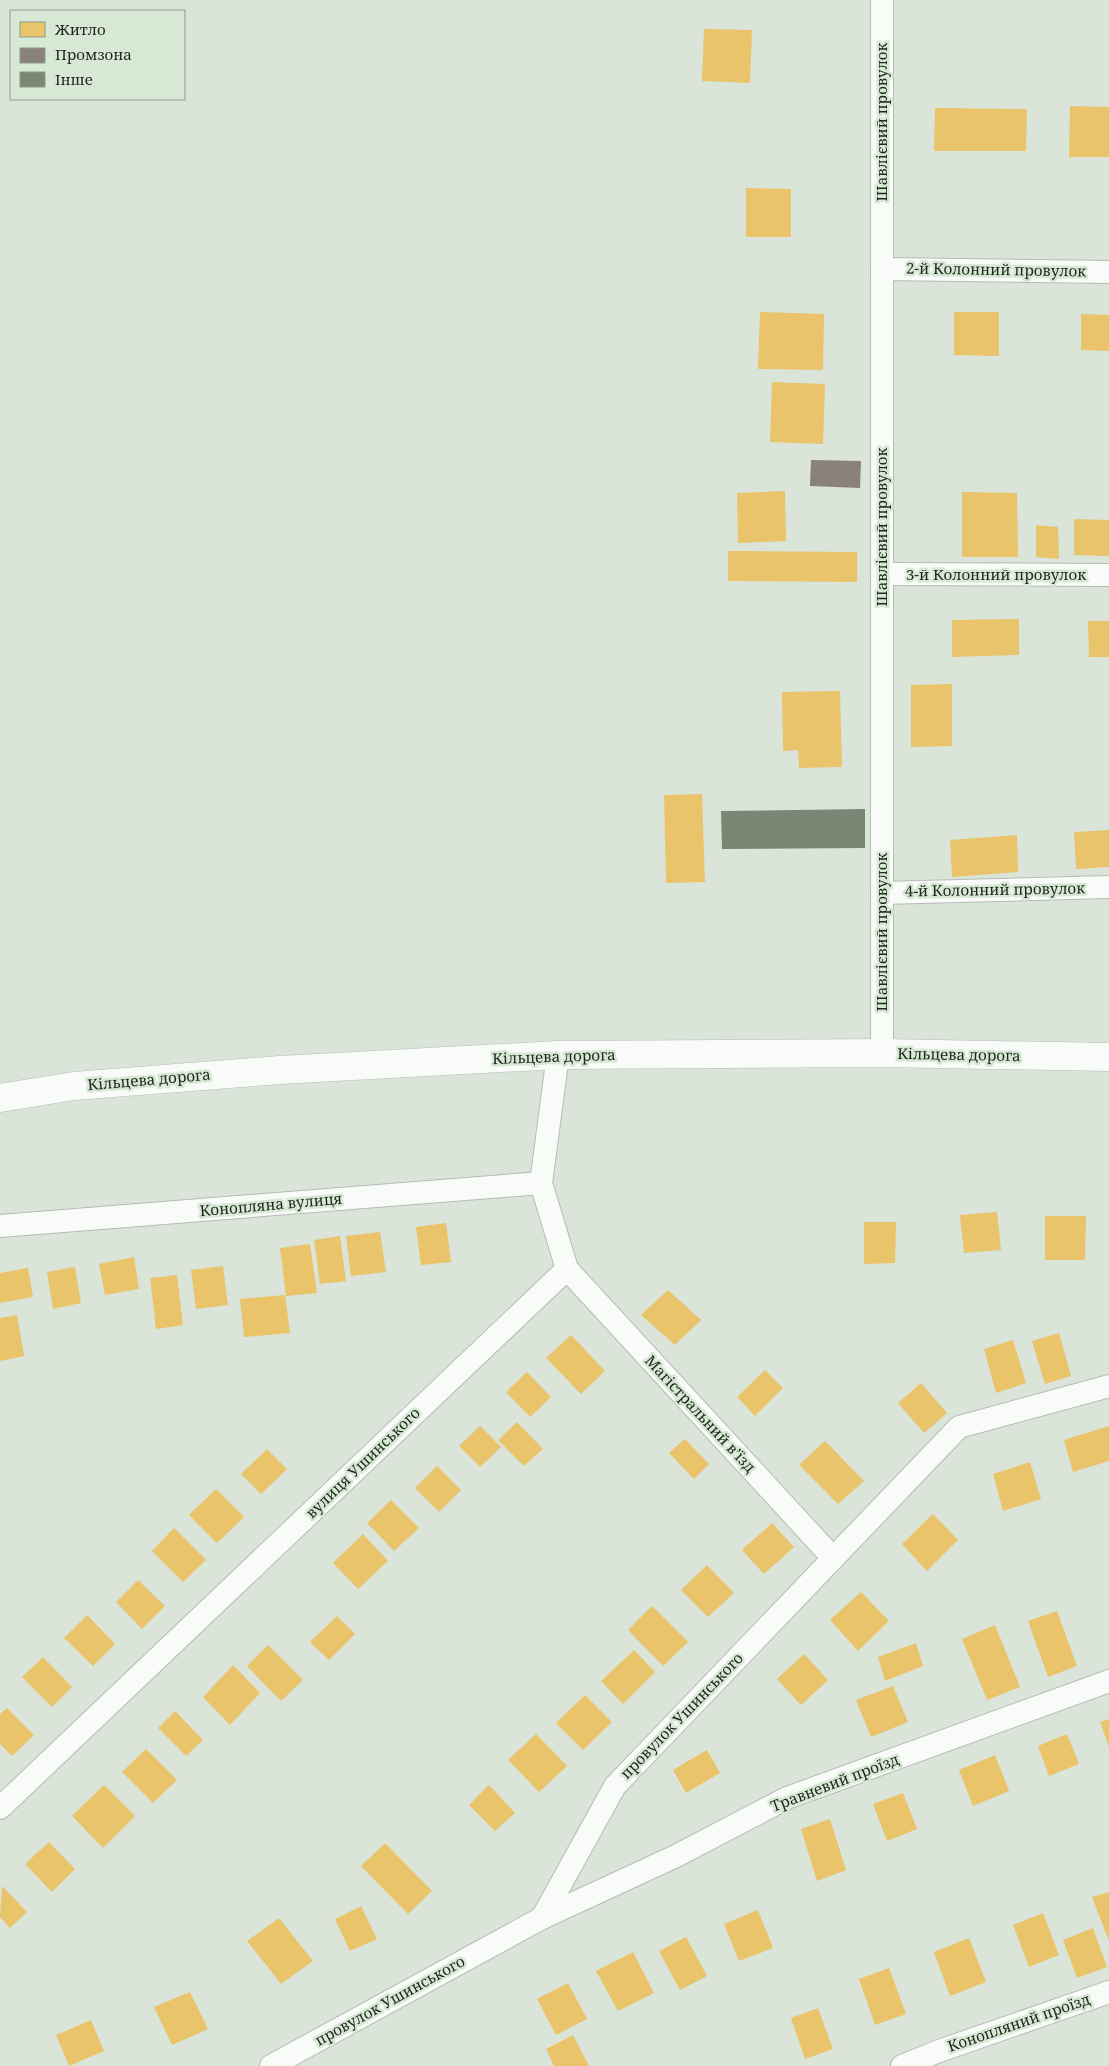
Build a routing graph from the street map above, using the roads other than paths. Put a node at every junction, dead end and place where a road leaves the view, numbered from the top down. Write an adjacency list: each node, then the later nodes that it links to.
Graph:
1 (882, 0): 2 (street, Шавлієвий провулок)
2 (882, 269): 3 (street, 2-й Колонний провулок); 4 (street, Шавлієвий провулок)
3 (1109, 272)
4 (882, 574): 5 (street, 3-й Колонний провулок); 7 (street, Шавлієвий провулок)
5 (1109, 575)
6 (1109, 887): 7 (street, 4-й Колонний провулок)
7 (882, 893): 8 (street, Шавлієвий провулок)
8 (882, 1054): 9 (highway, Кільцева дорога); 10 (highway, Кільцева дорога)
9 (558, 1055): 11 (highway, Кільцева дорога); 12 (street)
10 (1109, 1057)
11 (0, 1098)
12 (541, 1183): 13 (street, Конопляна вулиця); 14 (street)
13 (0, 1226)
14 (567, 1269): 16 (street, Магістральний в’їзд); 18 (street, вулиця Ушинського)
15 (1109, 1386): 16 (street, провулок Ушинського)
16 (833, 1558): 19 (street, провулок Ушинського)
17 (1109, 1681): 19 (street, Травневий проїзд)
18 (0, 1808)
19 (542, 1918): 21 (street, провулок Ушинського)
20 (1109, 1992): 22 (street, Конопляний проїзд)
21 (270, 2066)
22 (902, 2066)

